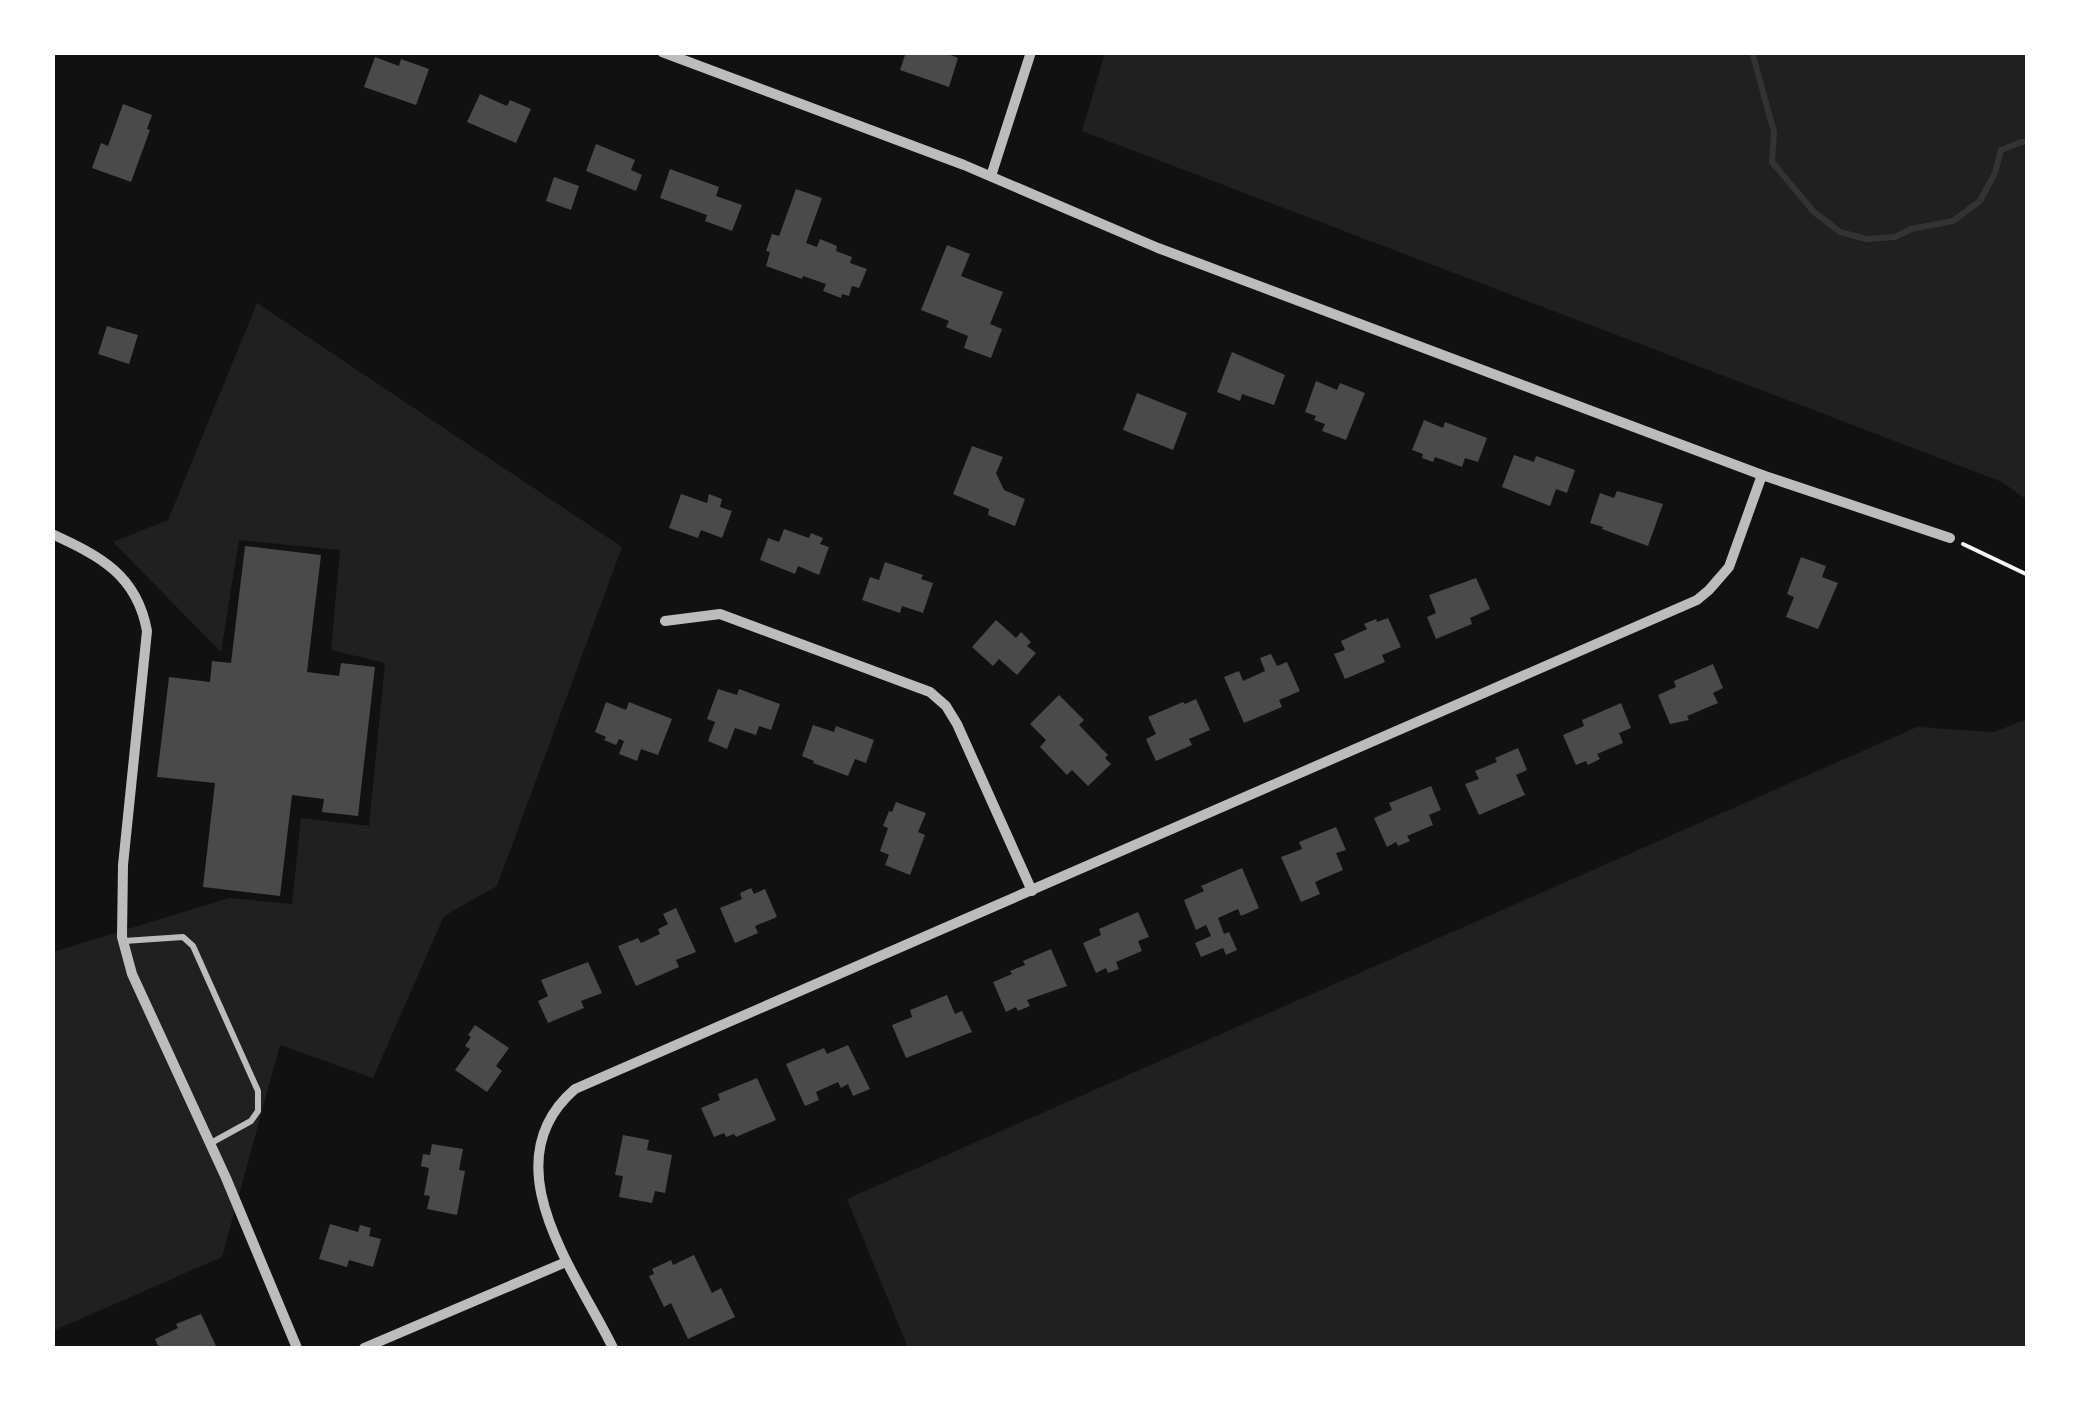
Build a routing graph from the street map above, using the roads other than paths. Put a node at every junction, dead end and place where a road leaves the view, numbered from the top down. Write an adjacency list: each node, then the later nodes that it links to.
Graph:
1 (662, 52): 3 (street)
2 (1031, 52): 3 (street)
3 (992, 176): 4 (street)
4 (1762, 475): 6 (street); 8 (street)
5 (52, 534): 9 (street)
6 (1950, 538)
7 (665, 621): 8 (street)
8 (1032, 890): 11 (street)
9 (124, 942): 10 (street); 10 (lane)
10 (210, 1144): 12 (street)
11 (566, 1262): 13 (street); 14 (street)
12 (297, 1348)
13 (364, 1348)
14 (613, 1348)

